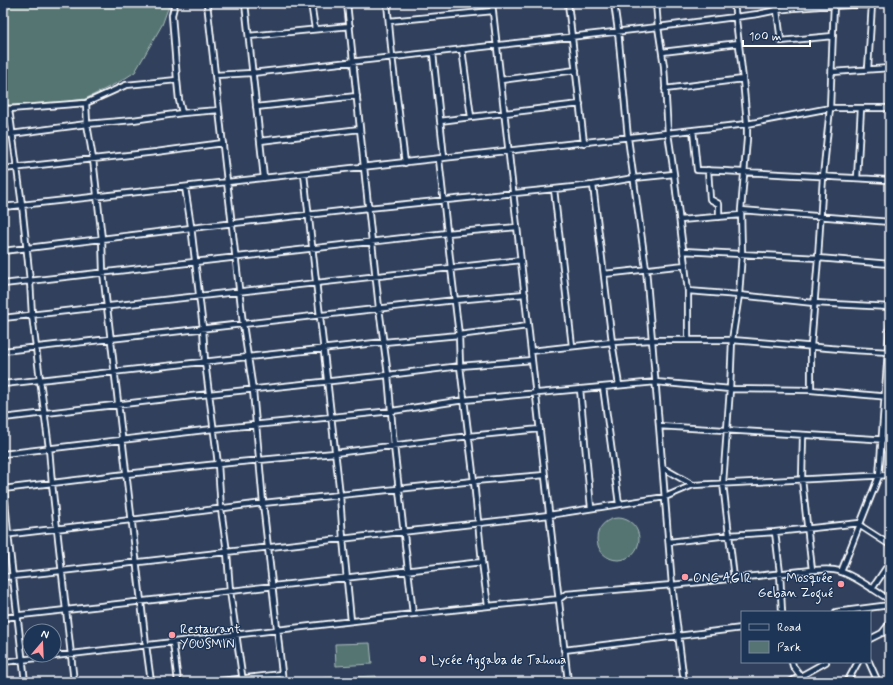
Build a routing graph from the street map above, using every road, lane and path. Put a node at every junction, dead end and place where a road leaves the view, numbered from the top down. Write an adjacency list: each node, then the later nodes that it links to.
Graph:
1 (175, 3): 42 (street)
2 (207, 3): 40 (street)
3 (245, 3): 4 (street); 25 (street)
4 (250, 3)
5 (311, 3): 23 (street)
6 (347, 3): 21 (street)
7 (387, 3): 20 (street)
8 (492, 3): 18 (street)
9 (568, 3): 27 (street)
10 (614, 3): 24 (street)
11 (656, 3): 22 (street)
12 (734, 3): 19 (street)
13 (776, 3): 17 (street)
14 (885, 3): 15 (street)
15 (872, 4): 16 (street); 36 (street)
16 (834, 5): 17 (street); 26 (street)
17 (777, 10): 19 (street); 26 (street)
18 (493, 11): 20 (street); 29 (street)
19 (736, 16): 22 (street); 28 (street)
20 (389, 21): 33 (street)
21 (350, 26): 23 (street); 34 (street)
22 (658, 27): 24 (street); 31 (street)
23 (315, 29): 25 (street)
24 (618, 31): 27 (street); 66 (street)
25 (248, 36): 39 (street)
26 (833, 36): 38 (street)
27 (572, 37): 29 (street); 37 (street)
28 (739, 43): 31 (street); 41 (street)
29 (497, 45): 30 (street); 43 (street)
30 (462, 49): 32 (street); 57 (street)
31 (662, 52): 44 (street)
32 (433, 53): 33 (street); 58 (street)
33 (392, 56): 34 (street); 73 (street)
34 (353, 61): 39 (street); 45 (street)
35 (890, 68): 36 (street)
36 (868, 69): 38 (street)
37 (576, 70): 43 (street); 47 (street)
38 (832, 72): 50 (street)
39 (252, 73): 40 (street); 48 (street)
40 (216, 75): 54 (street)
41 (743, 79): 44 (street); 60 (street)
42 (177, 80): 46 (street); 55 (street)
43 (501, 80): 56 (street)
44 (665, 89): 63 (street)
45 (357, 96): 48 (street); 61 (street)
46 (86, 103): 53 (street); 59 (street)
47 (580, 104): 56 (street); 68 (street)
48 (256, 107): 67 (street)
49 (3, 108): 53 (street)
50 (830, 108): 51 (street); 60 (street); 81 (street)
51 (860, 108): 52 (street); 84 (street)
52 (890, 108)
53 (9, 109): 64 (street)
54 (219, 110): 55 (street); 69 (street)
55 (182, 113): 59 (street)
56 (504, 113): 57 (street); 70 (street)
57 (471, 117): 58 (street)
58 (440, 121): 71 (street)
59 (87, 124): 64 (street); 72 (street)
60 (747, 124): 62 (street); 78 (street)
61 (360, 128): 67 (street); 75 (street)
62 (693, 130): 63 (street); 77 (street)
63 (668, 133): 66 (street); 80 (street)
64 (12, 134): 65 (street); 74 (street)
65 (3, 135)
66 (628, 138): 68 (street); 83 (street)
67 (260, 141): 82 (street)
68 (584, 142): 70 (street)
69 (223, 143): 72 (street); 86 (street)
70 (509, 151): 71 (street); 90 (street)
71 (442, 158): 73 (street); 92 (street)
72 (93, 159): 74 (street); 91 (street)
73 (405, 162): 75 (street)
74 (17, 167): 76 (street); 93 (street)
75 (364, 167): 79 (street); 95 (street)
76 (3, 169)
77 (708, 170): 78 (street); 99 (street)
78 (744, 172): 81 (street); 96 (street)
79 (304, 174): 82 (street); 97 (street)
80 (674, 174): 83 (street); 100 (street)
81 (823, 177): 84 (street); 98 (street)
82 (264, 178): 86 (street)
83 (634, 178): 87 (street); 120 (street)
84 (857, 178): 85 (street)
85 (890, 180)
86 (227, 182): 88 (street); 102 (street)
87 (593, 185): 89 (street); 122 (street)
88 (185, 187): 91 (street); 104 (street)
89 (554, 189): 90 (street); 151 (street)
90 (513, 194): 92 (street); 103 (street)
91 (97, 197): 93 (street); 106 (street)
92 (444, 201): 95 (street); 105 (street)
93 (22, 205): 94 (street); 108 (street)
94 (3, 208)
95 (368, 208): 97 (street); 107 (street)
96 (741, 212): 98 (street); 99 (street); 112 (street)
97 (308, 215): 102 (street); 109 (street)
98 (821, 216): 101 (street); 114 (street)
99 (719, 217): 100 (street)
100 (680, 220): 111 (street)
101 (890, 222)
102 (232, 224): 104 (street); 113 (street)
103 (517, 227): 105 (street); 115 (street)
104 (191, 228): 106 (street); 116 (street)
105 (447, 233): 107 (street); 119 (street)
106 (102, 239): 108 (street); 121 (street)
107 (372, 242): 109 (street); 123 (street)
108 (27, 248): 110 (street); 124 (street)
109 (312, 248): 113 (street); 125 (street)
110 (3, 251)
111 (683, 251): 112 (street); 118 (street)
112 (742, 254): 114 (street); 131 (street)
113 (236, 257): 116 (street); 127 (street)
114 (818, 258): 117 (street); 133 (street)
115 (521, 260): 119 (street); 129 (street)
116 (195, 262): 121 (street); 130 (street)
117 (890, 264)
118 (685, 265): 120 (street); 128 (street)
119 (451, 268): 123 (street); 132 (street)
120 (646, 269): 122 (street); 146 (street)
121 (103, 272): 124 (street); 134 (street)
122 (604, 274): 150 (street)
123 (376, 276): 125 (street); 136 (street)
124 (30, 281): 126 (street); 137 (street)
125 (317, 283): 127 (street); 138 (street)
126 (3, 284)
127 (239, 291): 130 (street); 141 (street)
128 (688, 291): 131 (street); 147 (street)
129 (525, 294): 132 (street); 142 (street)
130 (199, 295): 134 (street); 143 (street)
131 (739, 295): 133 (street); 148 (street)
132 (454, 300): 136 (street); 144 (street)
133 (814, 303): 135 (street); 152 (street)
134 (107, 306): 137 (street); 145 (street)
135 (890, 307)
136 (379, 308): 138 (street); 149 (street)
137 (32, 315): 139 (street); 153 (street)
138 (320, 316): 141 (street); 154 (street)
139 (3, 318)
140 (890, 322): 157 (street)
141 (243, 324): 143 (street); 158 (street)
142 (528, 326): 144 (street); 156 (street)
143 (203, 328): 145 (street); 160 (street)
144 (459, 335): 149 (street); 161 (street)
145 (111, 338): 153 (street); 162 (street)
146 (652, 340): 147 (street); 150 (street); 166 (street)
147 (688, 340): 148 (street)
148 (732, 340): 152 (street); 171 (street)
149 (384, 342): 154 (street); 163 (street)
150 (612, 342): 151 (street); 168 (street)
151 (572, 346): 156 (street)
152 (811, 346): 157 (street); 173 (street)
153 (36, 347): 155 (street); 164 (street)
154 (324, 349): 158 (street); 165 (street)
155 (3, 351)
156 (531, 351): 159 (street)
157 (889, 352): 176 (street)
158 (248, 357): 160 (street); 172 (street)
159 (532, 360): 161 (street); 175 (street)
160 (205, 362): 162 (street); 174 (street)
161 (460, 366): 163 (street); 177 (street)
162 (115, 372): 164 (street); 178 (street)
163 (388, 375): 165 (street); 179 (street)
164 (40, 380): 167 (street); 180 (street)
165 (328, 382): 172 (street); 181 (street)
166 (656, 382): 168 (street); 171 (street); 184 (street)
167 (3, 384)
168 (619, 385): 169 (street)
169 (603, 387): 170 (street); 215 (street)
170 (580, 389): 175 (street); 216 (street)
171 (730, 389): 173 (street); 187 (street)
172 (253, 390): 174 (street); 183 (street)
173 (811, 390): 176 (street)
174 (209, 394): 178 (street); 185 (street)
175 (536, 394): 177 (street); 186 (street)
176 (887, 397): 191 (street)
177 (464, 400): 179 (street); 189 (street)
178 (118, 404): 180 (street); 190 (street)
179 (392, 411): 181 (street); 193 (street)
180 (45, 414): 182 (street); 194 (street)
181 (331, 417): 183 (street); 195 (street)
182 (3, 418)
183 (256, 424): 185 (street); 197 (street)
184 (660, 426): 187 (street); 199 (street)
185 (213, 429): 190 (street); 198 (street)
186 (540, 429): 189 (street); 201 (street)
187 (728, 430): 188 (street); 207 (street)
188 (803, 435): 191 (street); 205 (street)
189 (469, 436): 193 (street); 206 (street)
190 (122, 439): 194 (street); 200 (street)
191 (882, 440): 192 (street); 203 (street)
192 (890, 440)
193 (394, 446): 195 (street); 210 (street)
194 (49, 448): 196 (street); 208 (street)
195 (335, 453): 197 (street); 212 (street)
196 (3, 454)
197 (260, 460): 198 (street); 214 (street)
198 (218, 464): 200 (street); 217 (street)
199 (663, 468): 209 (street); 213 (street)
200 (126, 474): 208 (street); 219 (street)
201 (545, 475): 206 (street); 218 (street)
202 (890, 475): 203 (street)
203 (879, 476): 205 (street); 221 (street)
204 (3, 477): 211 (street)
205 (802, 480): 207 (street); 223 (street)
206 (474, 481): 210 (street); 220 (street)
207 (723, 483): 209 (street); 227 (street)
208 (52, 484): 211 (street); 222 (street)
209 (693, 485): 213 (street)
210 (399, 488): 212 (street); 224 (street)
211 (4, 489): 226 (street)
212 (340, 495): 214 (street); 228 (street)
213 (665, 497): 215 (street); 229 (street)
214 (263, 503): 217 (street); 231 (street)
215 (619, 504): 216 (street)
216 (591, 508): 218 (street)
217 (221, 509): 219 (street); 232 (street)
218 (549, 515): 220 (street); 249 (street)
219 (131, 520): 222 (street); 233 (street)
220 (478, 523): 224 (street); 234 (street)
221 (860, 524): 223 (street); 230 (street); 239 (street)
222 (57, 529): 226 (street); 237 (street)
223 (807, 529): 225 (street); 236 (street)
224 (404, 531): 228 (street); 238 (street)
225 (774, 532): 227 (street); 240 (street)
226 (6, 535): 241 (street)
227 (729, 535): 229 (street); 244 (street)
228 (343, 539): 231 (street); 243 (street)
229 (669, 542): 245 (street)
230 (890, 545)
231 (268, 548): 232 (street); 246 (street)
232 (227, 552): 233 (street); 248 (street)
233 (136, 562): 237 (street); 251 (street)
234 (482, 562): 238 (street); 253 (street)
235 (890, 562): 247 (street)
236 (812, 570): 239 (street); 240 (street)
237 (61, 571): 241 (street); 254 (street)
238 (408, 571): 243 (street); 257 (street)
239 (841, 572): 247 (street)
240 (780, 573): 244 (street); 255 (street)
241 (13, 576): 242 (street); 258 (street)
242 (3, 577)
243 (347, 578): 246 (street); 260 (street)
244 (734, 578): 245 (street)
245 (672, 585): 249 (street); 267 (street)
246 (272, 586): 248 (street); 263 (street)
247 (872, 589): 250 (street)
248 (230, 591): 251 (street); 266 (street)
249 (559, 599): 253 (street); 271 (street)
250 (890, 600)
251 (141, 602): 254 (street); 270 (street)
252 (890, 605): 256 (street)
253 (488, 606): 257 (street)
254 (66, 610): 258 (street); 272 (street)
255 (782, 611)
256 (845, 611)
257 (413, 614): 260 (street)
258 (17, 616): 259 (street); 274 (street)
259 (3, 618)
260 (351, 621): 263 (street)
261 (890, 622): 265 (street)
262 (741, 628): 267 (street)
263 (277, 630): 266 (street); 281 (street)
264 (890, 631): 265 (street)
265 (882, 633): 268 (street)
266 (236, 634): 269 (street); 283 (street)
267 (678, 635): 271 (street); 291 (street)
268 (871, 638)
269 (173, 642): 270 (street); 287 (street)
270 (146, 645): 272 (street); 286 (street)
271 (564, 650): 290 (street)
272 (71, 654): 273 (street); 285 (street)
273 (62, 655)
274 (22, 659): 275 (street)
275 (3, 662)
276 (23, 663): 284 (street)
277 (792, 663): 282 (street)
278 (824, 663): 282 (street)
279 (857, 663): 294 (street)
280 (869, 663): 295 (street)
281 (282, 674): 283 (street); 289 (street)
282 (800, 676): 292 (street); 293 (street)
283 (243, 680): 288 (street)
284 (25, 682)
285 (74, 682)
286 (150, 682)
287 (178, 682)
288 (212, 682)
289 (283, 682)
290 (568, 682)
291 (684, 682)
292 (790, 682)
293 (805, 682)
294 (847, 682)
295 (878, 682)

